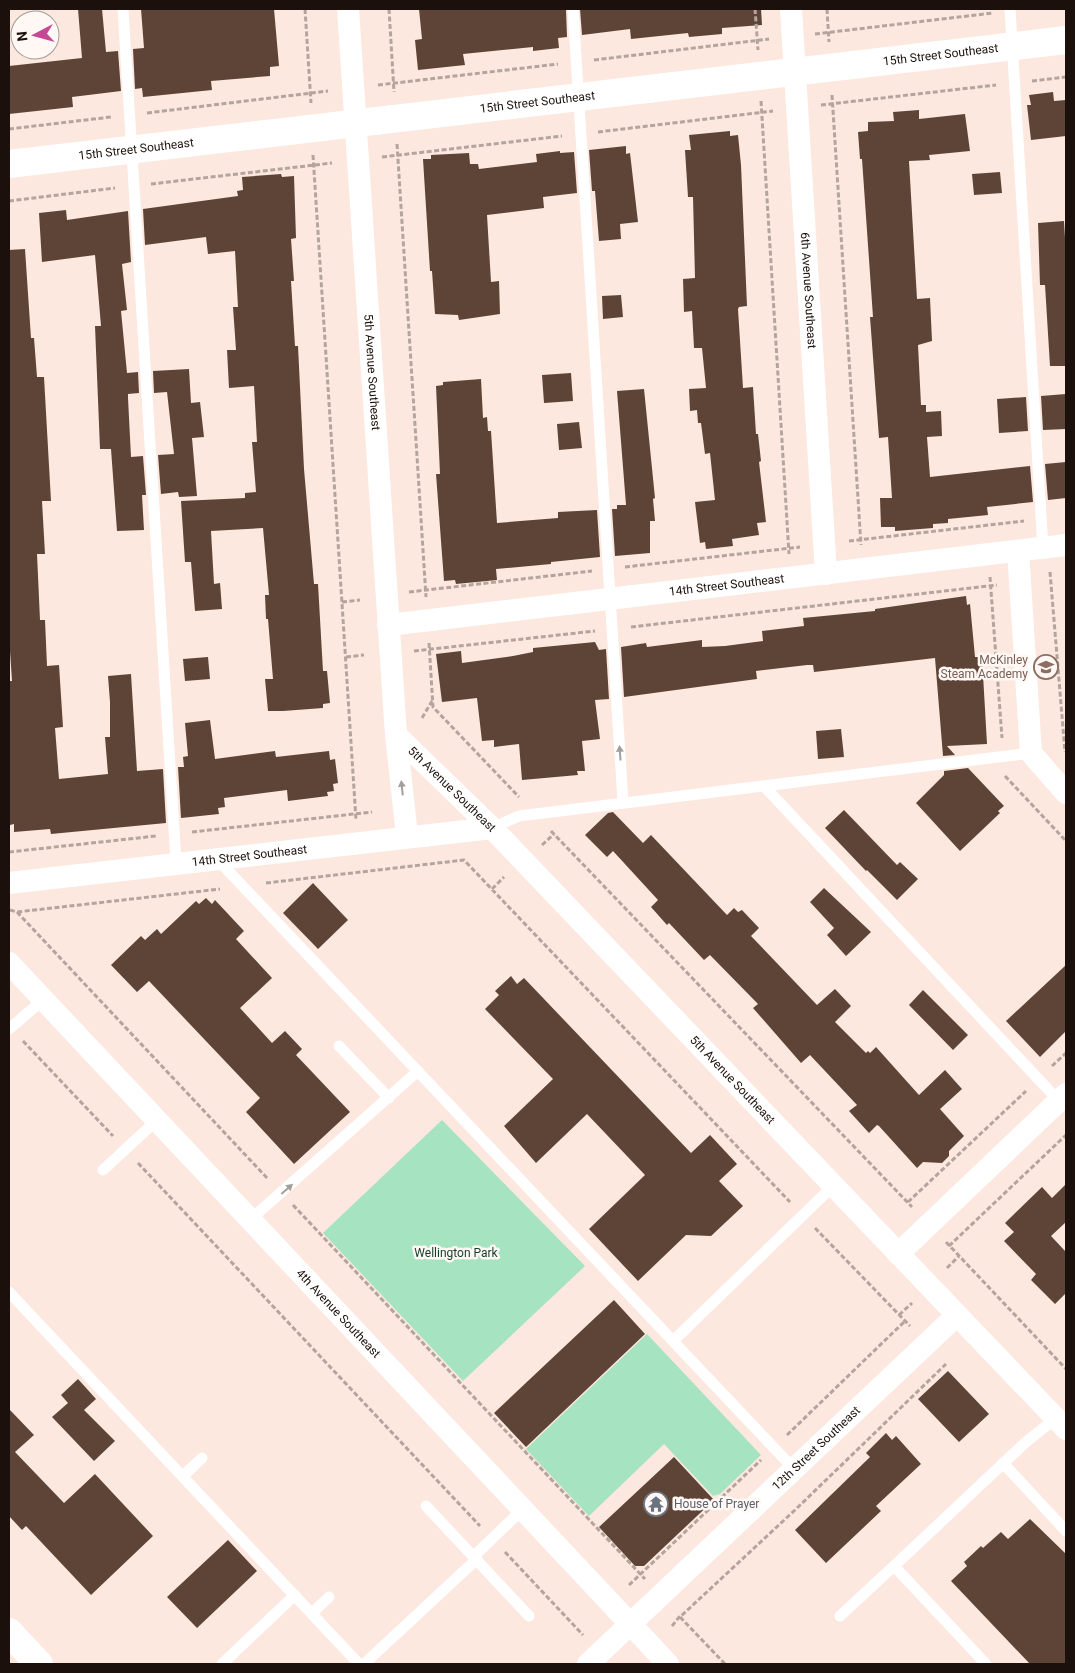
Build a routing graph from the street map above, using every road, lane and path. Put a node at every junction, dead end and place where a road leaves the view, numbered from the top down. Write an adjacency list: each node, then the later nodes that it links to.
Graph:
1 (123, 9): 28 (lane)
2 (305, 9): 21 (path)
3 (348, 9): 29 (street, 5th Avenue Southeast)
4 (389, 9): 24 (path)
5 (572, 9): 23 (lane)
6 (754, 9): 15 (path)
7 (791, 9): 16 (street, 6th Avenue Southeast)
8 (827, 9): 10 (path)
9 (1010, 10): 10 (path); 13 (lane)
10 (828, 32): 11 (path); 14 (path)
11 (811, 34)
12 (1066, 40): 13 (street, 15th Street Southeast)
13 (1012, 46): 16 (street, 15th Street Southeast); 18 (lane)
14 (829, 50)
15 (759, 57)
16 (795, 72): 23 (street, 15th Street Southeast); 47 (street, 6th Avenue Southeast)
17 (1066, 77): 18 (path)
18 (1014, 83): 25 (path); 39 (lane)
19 (832, 87): 25 (path)
20 (328, 91): 21 (path)
21 (310, 93): 27 (path); 28 (path)
22 (760, 96): 46 (path)
23 (578, 97): 29 (street, 15th Street Southeast); 49 (lane)
24 (395, 100)
25 (832, 104): 26 (path); 40 (path)
26 (814, 106)
27 (312, 110)
28 (130, 115): 30 (path); 33 (lane)
29 (355, 122): 33 (street, 15th Street Southeast); 53 (street, 5th Avenue Southeast)
30 (9, 129)
31 (397, 139): 52 (path)
32 (313, 147): 36 (path)
33 (132, 150): 35 (street, 15th Street Southeast); 37 (lane)
34 (332, 162): 36 (path)
35 (9, 164)
36 (314, 164): 37 (path); 51 (path)
37 (134, 186): 38 (path); 76 (lane)
38 (9, 200)
39 (1041, 519): 40 (path); 45 (lane)
40 (860, 540): 41 (path); 44 (path)
41 (843, 542)
42 (1066, 546): 45 (street, 14th Street Southeast)
43 (1018, 551): 45 (street, 14th Street Southeast); 47 (street, 14th Street Southeast); 63 (street)
44 (861, 552)
45 (1046, 557): 64 (path)
46 (790, 559)
47 (826, 574): 49 (street, 14th Street Southeast)
48 (1002, 584): 54 (path)
49 (609, 598): 53 (street, 14th Street Southeast); 54 (lane)
50 (360, 600): 51 (path)
51 (342, 602): 59 (path)
52 (426, 603)
53 (388, 625): 62 (street, 5th Avenue Southeast)
54 (611, 630): 56 (path); 67 (lane, one-way to 54)
55 (428, 640): 56 (path)
56 (429, 650): 57 (path); 60 (path)
57 (414, 651)
58 (364, 656): 59 (path)
59 (346, 657): 69 (path)
60 (431, 706): 61 (path); 68 (path)
61 (422, 718)
62 (396, 734): 70 (street, 5th Avenue Southeast); 72 (street, 5th Avenue Southeast, one-way to 62)
63 (1032, 753): 65 (lane); 66 (street)
64 (1066, 754)
65 (764, 786): 67 (lane); 87 (lane)
66 (1066, 793)
67 (623, 802): 68 (lane)
68 (535, 814): 70 (lane); 71 (path)
69 (356, 824)
70 (492, 828): 72 (street, 14th Street Southeast); 94 (street, 5th Avenue Southeast)
71 (554, 834): 73 (path); 96 (path)
72 (407, 836): 74 (street, 14th Street Southeast)
73 (542, 845)
74 (216, 858): 76 (street, 14th Street Southeast); 86 (lane)
75 (464, 860): 79 (path)
76 (176, 862): 78 (street, 14th Street Southeast)
77 (504, 877): 79 (path)
78 (9, 883)
79 (492, 889): 98 (path)
80 (10, 910): 95 (path)
81 (9, 963): 82 (street, 4th Avenue Southeast)
82 (43, 1000): 83 (lane); 90 (street, 4th Avenue Southeast)
83 (10, 1029): 92 (path)
84 (339, 1046): 88 (lane)
85 (1066, 1053): 87 (path)
86 (418, 1072): 88 (lane); 110 (lane)
87 (1038, 1079): 89 (lane); 96 (path)
88 (389, 1098): 95 (lane, one-way to 88)
89 (1062, 1098): 102 (street)
90 (156, 1121): 92 (lane); 99 (street, 4th Avenue Southeast)
91 (1066, 1135): 101 (path)
92 (125, 1149): 93 (lane); 121 (path)
93 (103, 1170)
94 (833, 1186): 98 (lane); 102 (street, 5th Avenue Southeast)
95 (281, 1193): 99 (lane); 124 (path)
96 (908, 1202): 97 (path)
97 (916, 1210)
98 (803, 1215): 107 (path); 110 (lane)
99 (250, 1220): 119 (street, 4th Avenue Southeast)
100 (942, 1238): 101 (path)
101 (950, 1246): 103 (path)
102 (898, 1254): 108 (street, 5th Avenue Southeast)
103 (959, 1256): 104 (path); 112 (path)
104 (947, 1268)
105 (9, 1292): 117 (lane)
106 (912, 1303): 107 (path)
107 (899, 1315): 109 (path)
108 (957, 1315): 113 (street, 5th Avenue Southeast); 116 (street, 12th Street Southeast)
109 (905, 1321)
110 (673, 1341): 116 (lane)
111 (946, 1364): 130 (path)
112 (1066, 1369)
113 (1063, 1419): 115 (lane)
114 (202, 1458): 117 (lane)
115 (1003, 1463): 120 (lane); 123 (lane)
116 (794, 1469): 132 (street, 12th Street Southeast)
117 (183, 1476): 125 (lane)
118 (426, 1506): 122 (lane)
119 (522, 1510): 121 (lane); 132 (street, 4th Avenue Southeast)
120 (1066, 1532)
121 (492, 1538): 122 (lane); 135 (path)
122 (475, 1558): 129 (lane); 139 (lane)
123 (894, 1566): 131 (lane); 143 (lane)
124 (647, 1581)
125 (295, 1595): 128 (lane); 137 (lane)
126 (329, 1597): 128 (lane)
127 (673, 1611): 130 (path)
128 (312, 1613): 138 (lane)
129 (529, 1616)
130 (680, 1616): 133 (path); 142 (path)
131 (840, 1616)
132 (630, 1625): 140 (street, 12th Street Southeast); 141 (street, 4th Avenue Southeast)
133 (672, 1626)
134 (9, 1632): 136 (street)
135 (583, 1635)
136 (39, 1664)
137 (222, 1664)
138 (359, 1664)
139 (364, 1664)
140 (588, 1664)
141 (668, 1664)
142 (725, 1664)
143 (986, 1664)

